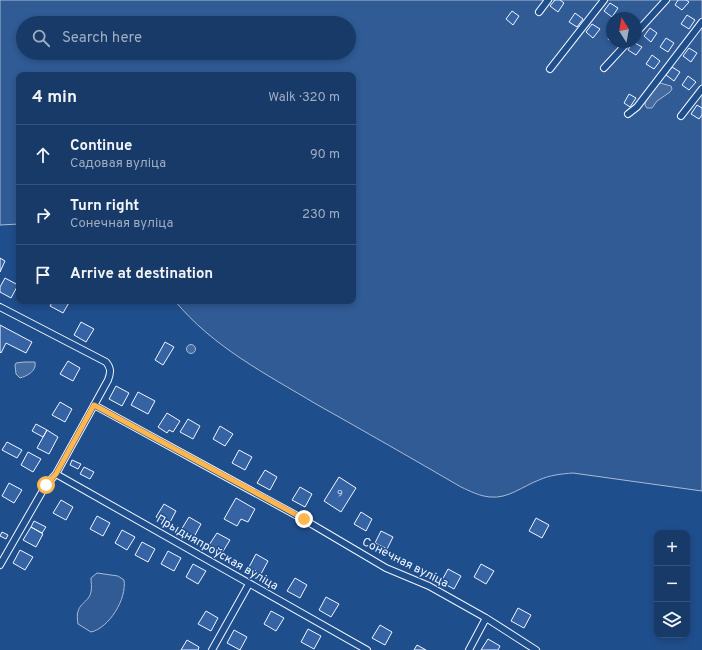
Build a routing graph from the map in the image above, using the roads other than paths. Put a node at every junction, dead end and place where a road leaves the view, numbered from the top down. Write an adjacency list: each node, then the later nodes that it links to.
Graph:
1 (548, 0): 4 (street)
2 (604, 0): 9 (street)
3 (666, 0): 6 (street)
4 (539, 12)
5 (702, 22): 11 (street)
6 (642, 26)
7 (622, 48): 8 (street)
8 (604, 68)
9 (550, 69)
10 (702, 89): 12 (street)
11 (628, 114)
12 (681, 116)
13 (0, 307): 14 (street)
14 (94, 405): 15 (street); 18 (street, Сонечная вуліца)
15 (56, 474): 16 (street); 17 (street, Прыдняпроўская вуліца)
16 (0, 565)
17 (249, 584): 19 (street); 20 (street, Прыдняпроўская вуліца)
18 (486, 618): 21 (street); 22 (street, Сонечная вуліца)
19 (212, 650)
20 (367, 650)
21 (469, 650)
22 (536, 650)

